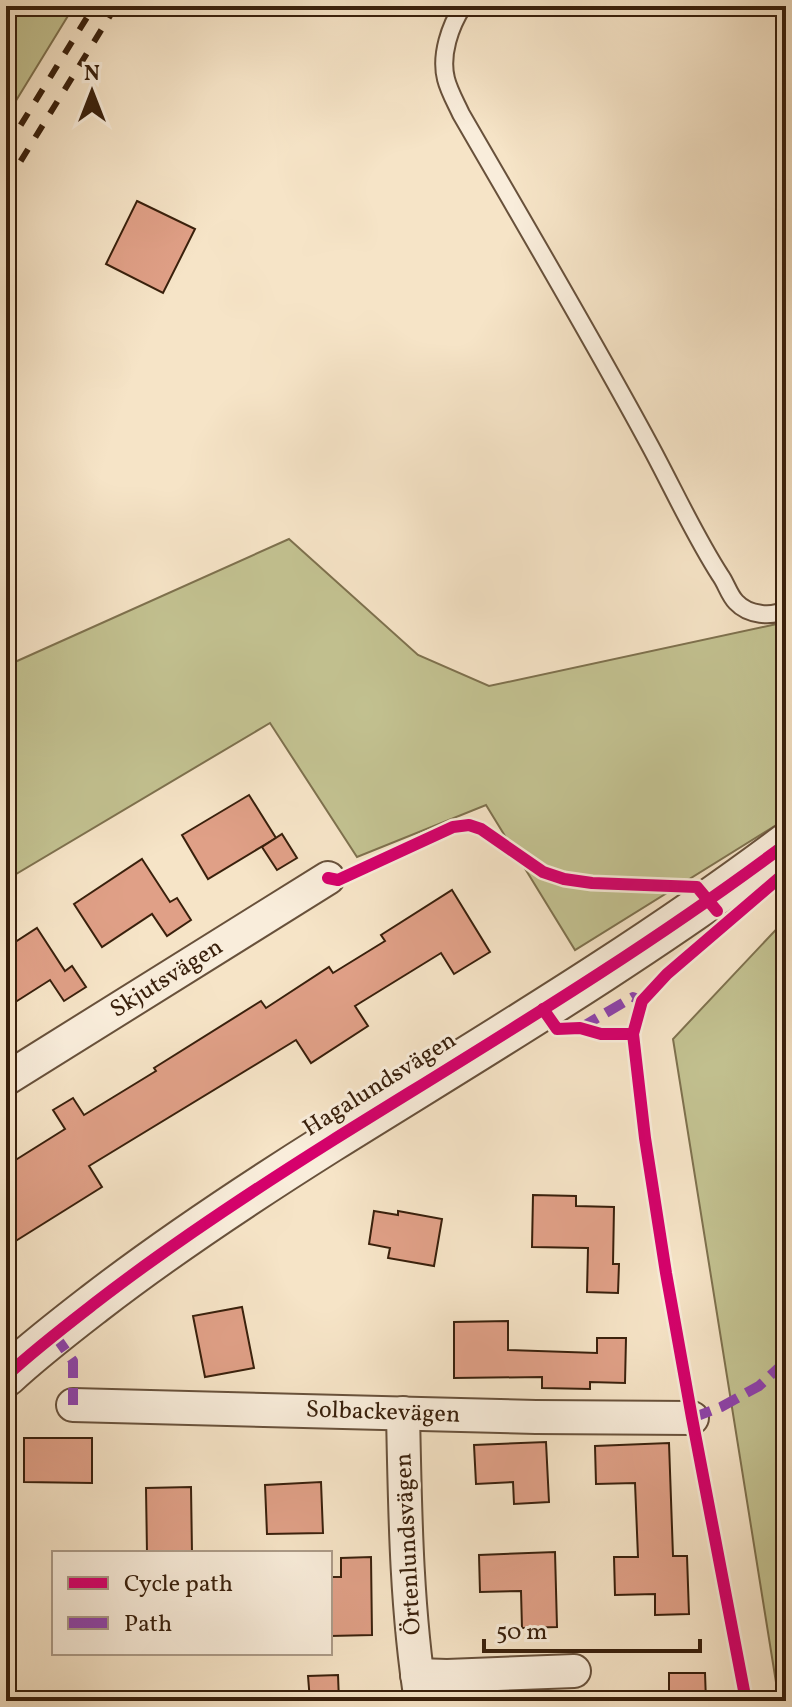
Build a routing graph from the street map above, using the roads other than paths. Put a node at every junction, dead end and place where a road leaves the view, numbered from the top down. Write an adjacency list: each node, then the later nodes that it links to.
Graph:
1 (463, 6): 2 (lane)
2 (786, 609)
3 (786, 844): 6 (street, Hagalundsvägen)
4 (328, 878): 5 (street, Skjutsvägen)
5 (6, 1079)
6 (6, 1376)
7 (73, 1405): 8 (street, Solbackevägen)
8 (403, 1413): 9 (street, Solbackevägen); 11 (street, Örtenlundsvägen)
9 (692, 1418)
10 (574, 1671): 11 (street, Örtenlundsvägen)
11 (419, 1688)

